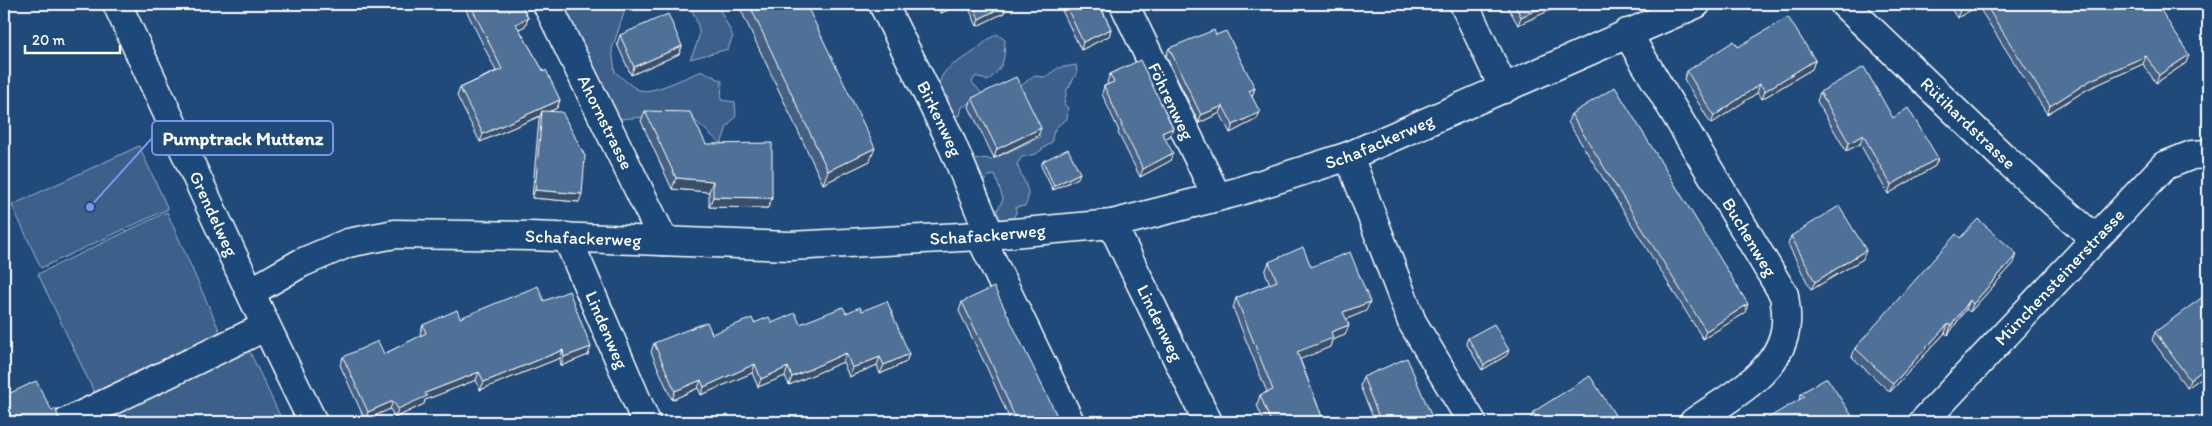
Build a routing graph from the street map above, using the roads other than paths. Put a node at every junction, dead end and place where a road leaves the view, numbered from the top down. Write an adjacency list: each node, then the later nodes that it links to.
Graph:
1 (117, 4): 18 (street, Grendelweg)
2 (547, 4): 17 (street, Ahornstrasse)
3 (883, 4): 14 (street, Birkenweg)
4 (1124, 4): 12 (street, Föhrenweg)
5 (1464, 4): 9 (street)
6 (1696, 4): 8 (street, Schafackerweg)
7 (1844, 4): 16 (street, Rütihardstrasse)
8 (1627, 34): 9 (street, Schafackerweg); 26 (street, Buchenweg)
9 (1504, 89): 11 (street, Schafackerweg)
10 (2208, 154): 16 (street, Münchensteinerstrasse)
11 (1349, 156): 12 (street, Schafackerweg); 25 (street)
12 (1217, 197): 13 (street, Schafackerweg)
13 (1112, 224): 14 (street, Schafackerweg); 24 (street, Lindenweg)
14 (985, 235): 17 (street, Schafackerweg); 23 (street, Birkenweg)
15 (567, 237): 17 (street, Schafackerweg); 18 (street, Schafackerweg); 22 (street, Lindenweg)
16 (2095, 240): 27 (street, Münchensteinerstrasse)
17 (664, 241)
18 (251, 292): 19 (street, Grendelweg)
19 (265, 327): 20 (street); 21 (street, Grendelweg)
20 (67, 422)
21 (313, 422)
22 (646, 422)
23 (1070, 422)
24 (1208, 422)
25 (1472, 422)
26 (1694, 422)
27 (1923, 422)

